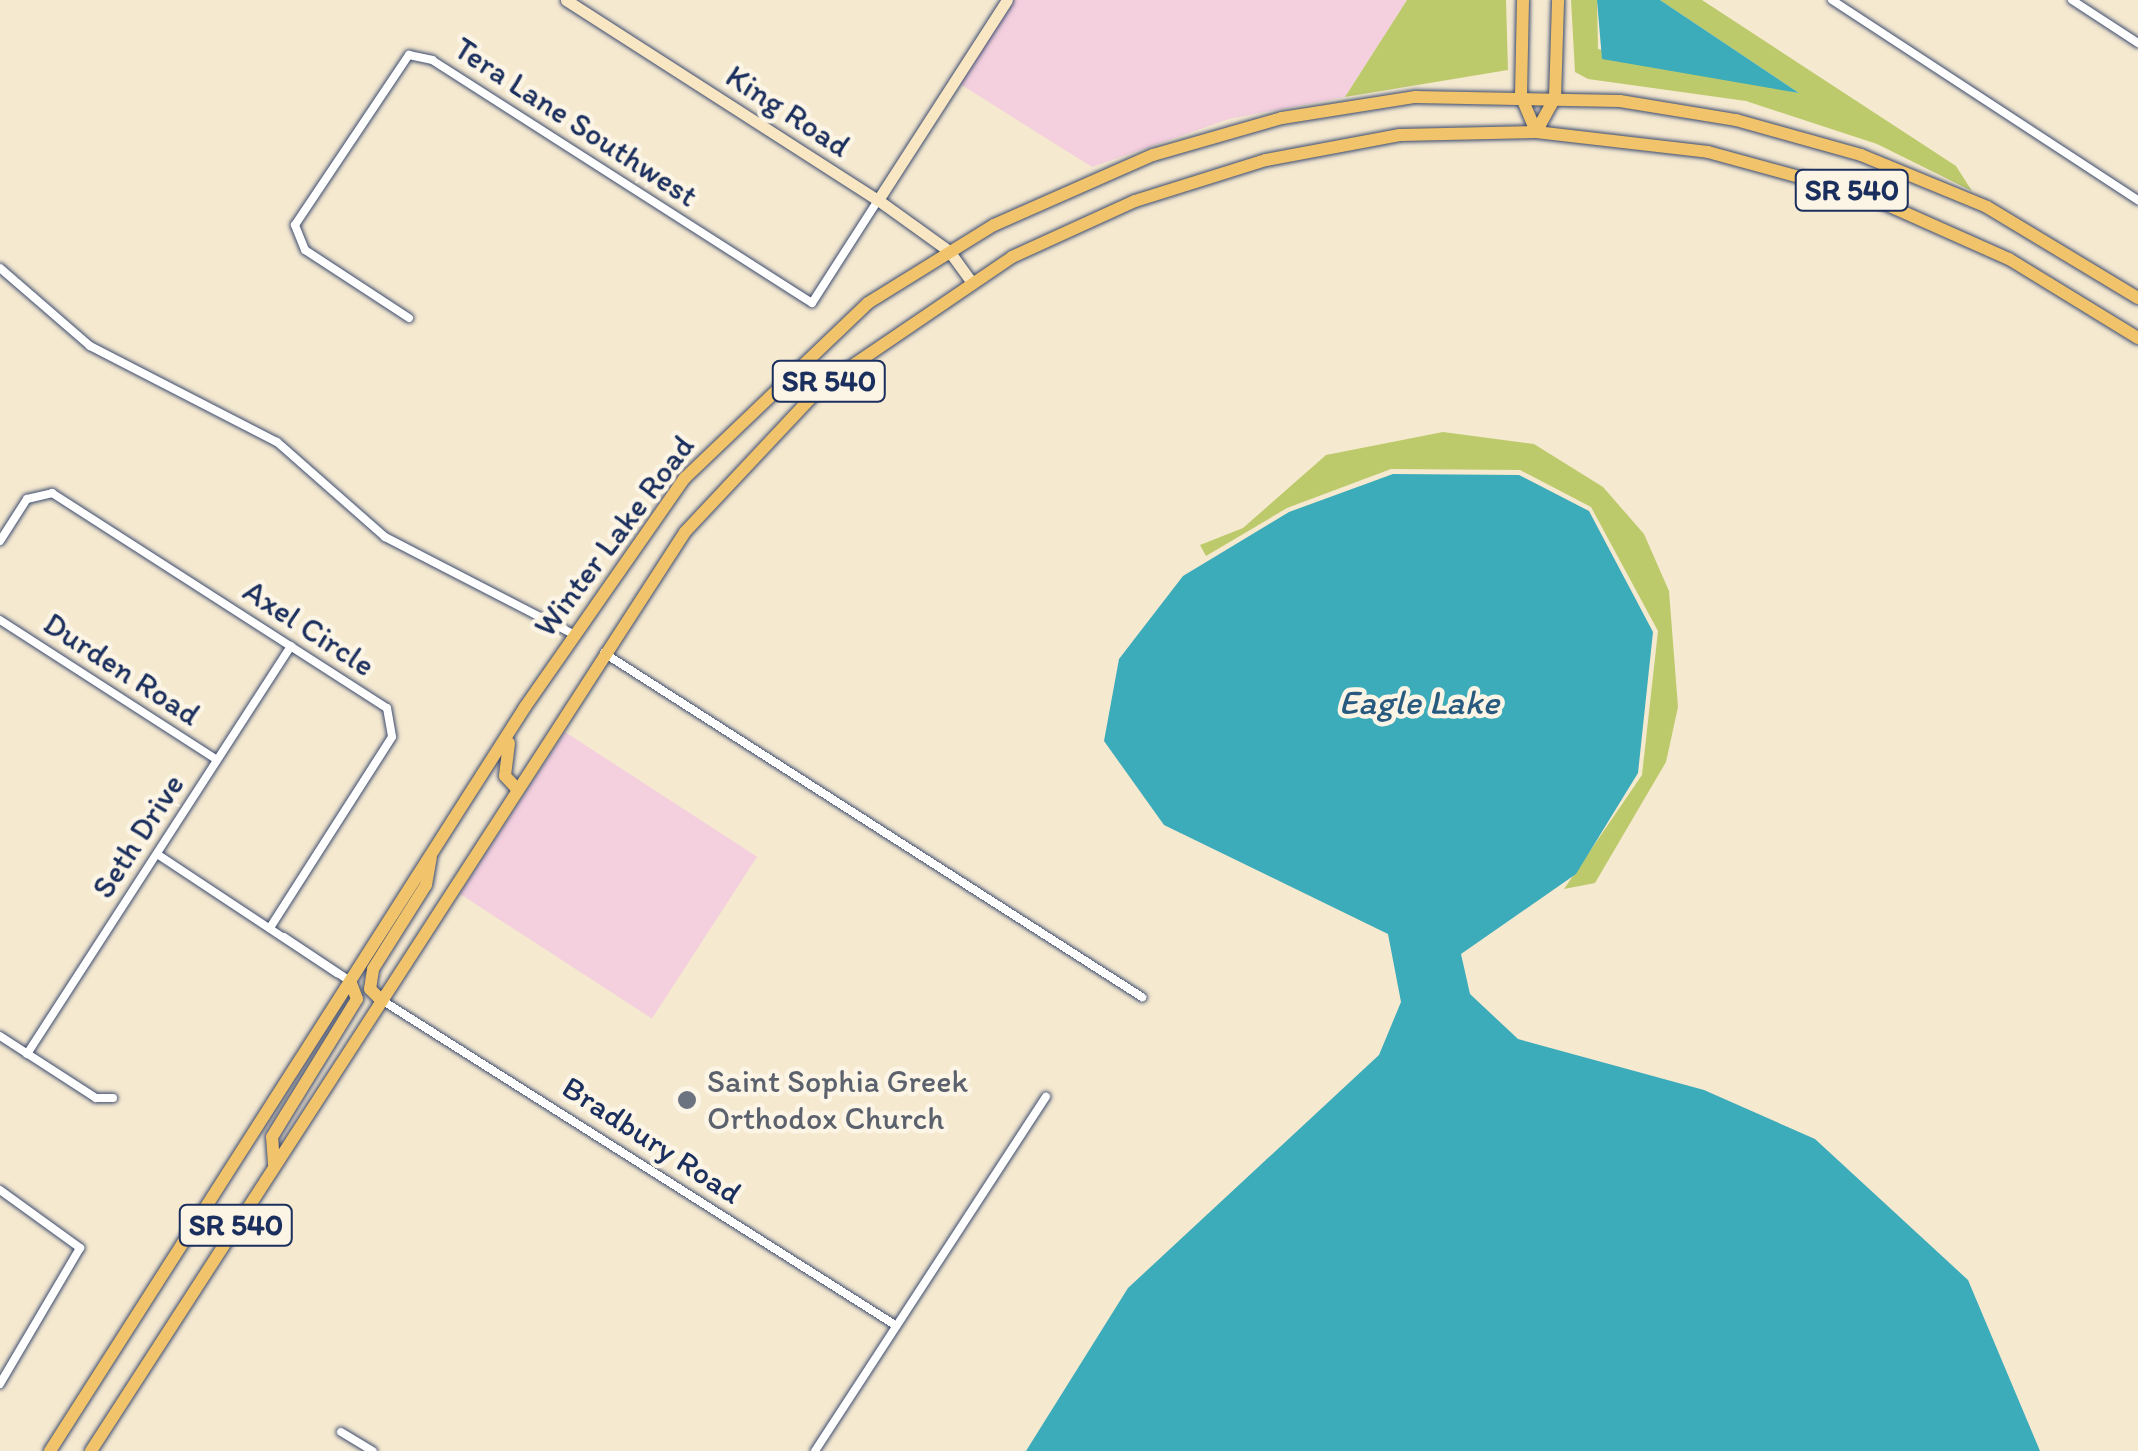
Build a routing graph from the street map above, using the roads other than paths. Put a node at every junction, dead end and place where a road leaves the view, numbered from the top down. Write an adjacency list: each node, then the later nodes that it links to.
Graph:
1 (1007, 0): 11 (street)
2 (1523, 0): 8 (main road)
3 (1558, 0): 9 (main road)
4 (1832, 0): 12 (street)
5 (2072, 0): 7 (street)
6 (572, 2): 11 (street, King Road)
7 (2138, 43)
8 (1522, 96): 9 (main road, Winter Lake Road / SR 540); 10 (main road); 13 (main road, Winter Lake Road / SR 540)
9 (1555, 98): 10 (main road); 16 (main road, SR 540)
10 (1536, 132): 15 (main road, Winter Lake Road / SR 540); 18 (main road, SR 540)
11 (878, 200): 13 (street, King Road); 17 (street, Tera Lane Southwest)
12 (2138, 200)
13 (949, 251): 15 (street, King Road); 21 (main road, Winter Lake Road / SR 540)
14 (0, 268): 21 (street)
15 (970, 280): 23 (main road, Winter Lake Road / SR 540)
16 (2138, 298)
17 (409, 318)
18 (2138, 338)
19 (0, 541): 22 (street, Axel Circle)
20 (0, 620): 25 (street, Durden Road)
21 (573, 634): 24 (main road, Winter Lake Road / SR 540)
22 (290, 646): 25 (street, Seth Drive); 29 (street, Axel Circle)
23 (604, 653): 26 (main road, Winter Lake Road / SR 540); 31 (street)
24 (549, 671): 26 (main road); 28 (main road, Winter Lake Road / SR 540)
25 (217, 760): 27 (street, Seth Drive)
26 (516, 788): 32 (main road, Winter Lake Road / SR 540)
27 (157, 854): 29 (street); 34 (street, Seth Drive)
28 (431, 854): 30 (main road, Winter Lake Road / SR 540); 32 (main road)
29 (270, 928): 30 (street)
30 (350, 981): 37 (main road); 42 (main road, Winter Lake Road / SR 540)
31 (1142, 998)
32 (380, 999): 37 (main road, Winter Lake Road / SR 540); 39 (street, Bradbury Road)
33 (0, 1036): 34 (street)
34 (28, 1054): 36 (street)
35 (1046, 1097): 39 (street)
36 (113, 1098)
37 (274, 1164): 43 (main road, Winter Lake Road / SR 540)
38 (0, 1190): 40 (street)
39 (896, 1324): 45 (street)
40 (0, 1384)
41 (341, 1432): 44 (street)
42 (50, 1451)
43 (90, 1451)
44 (372, 1451)
45 (814, 1451)

